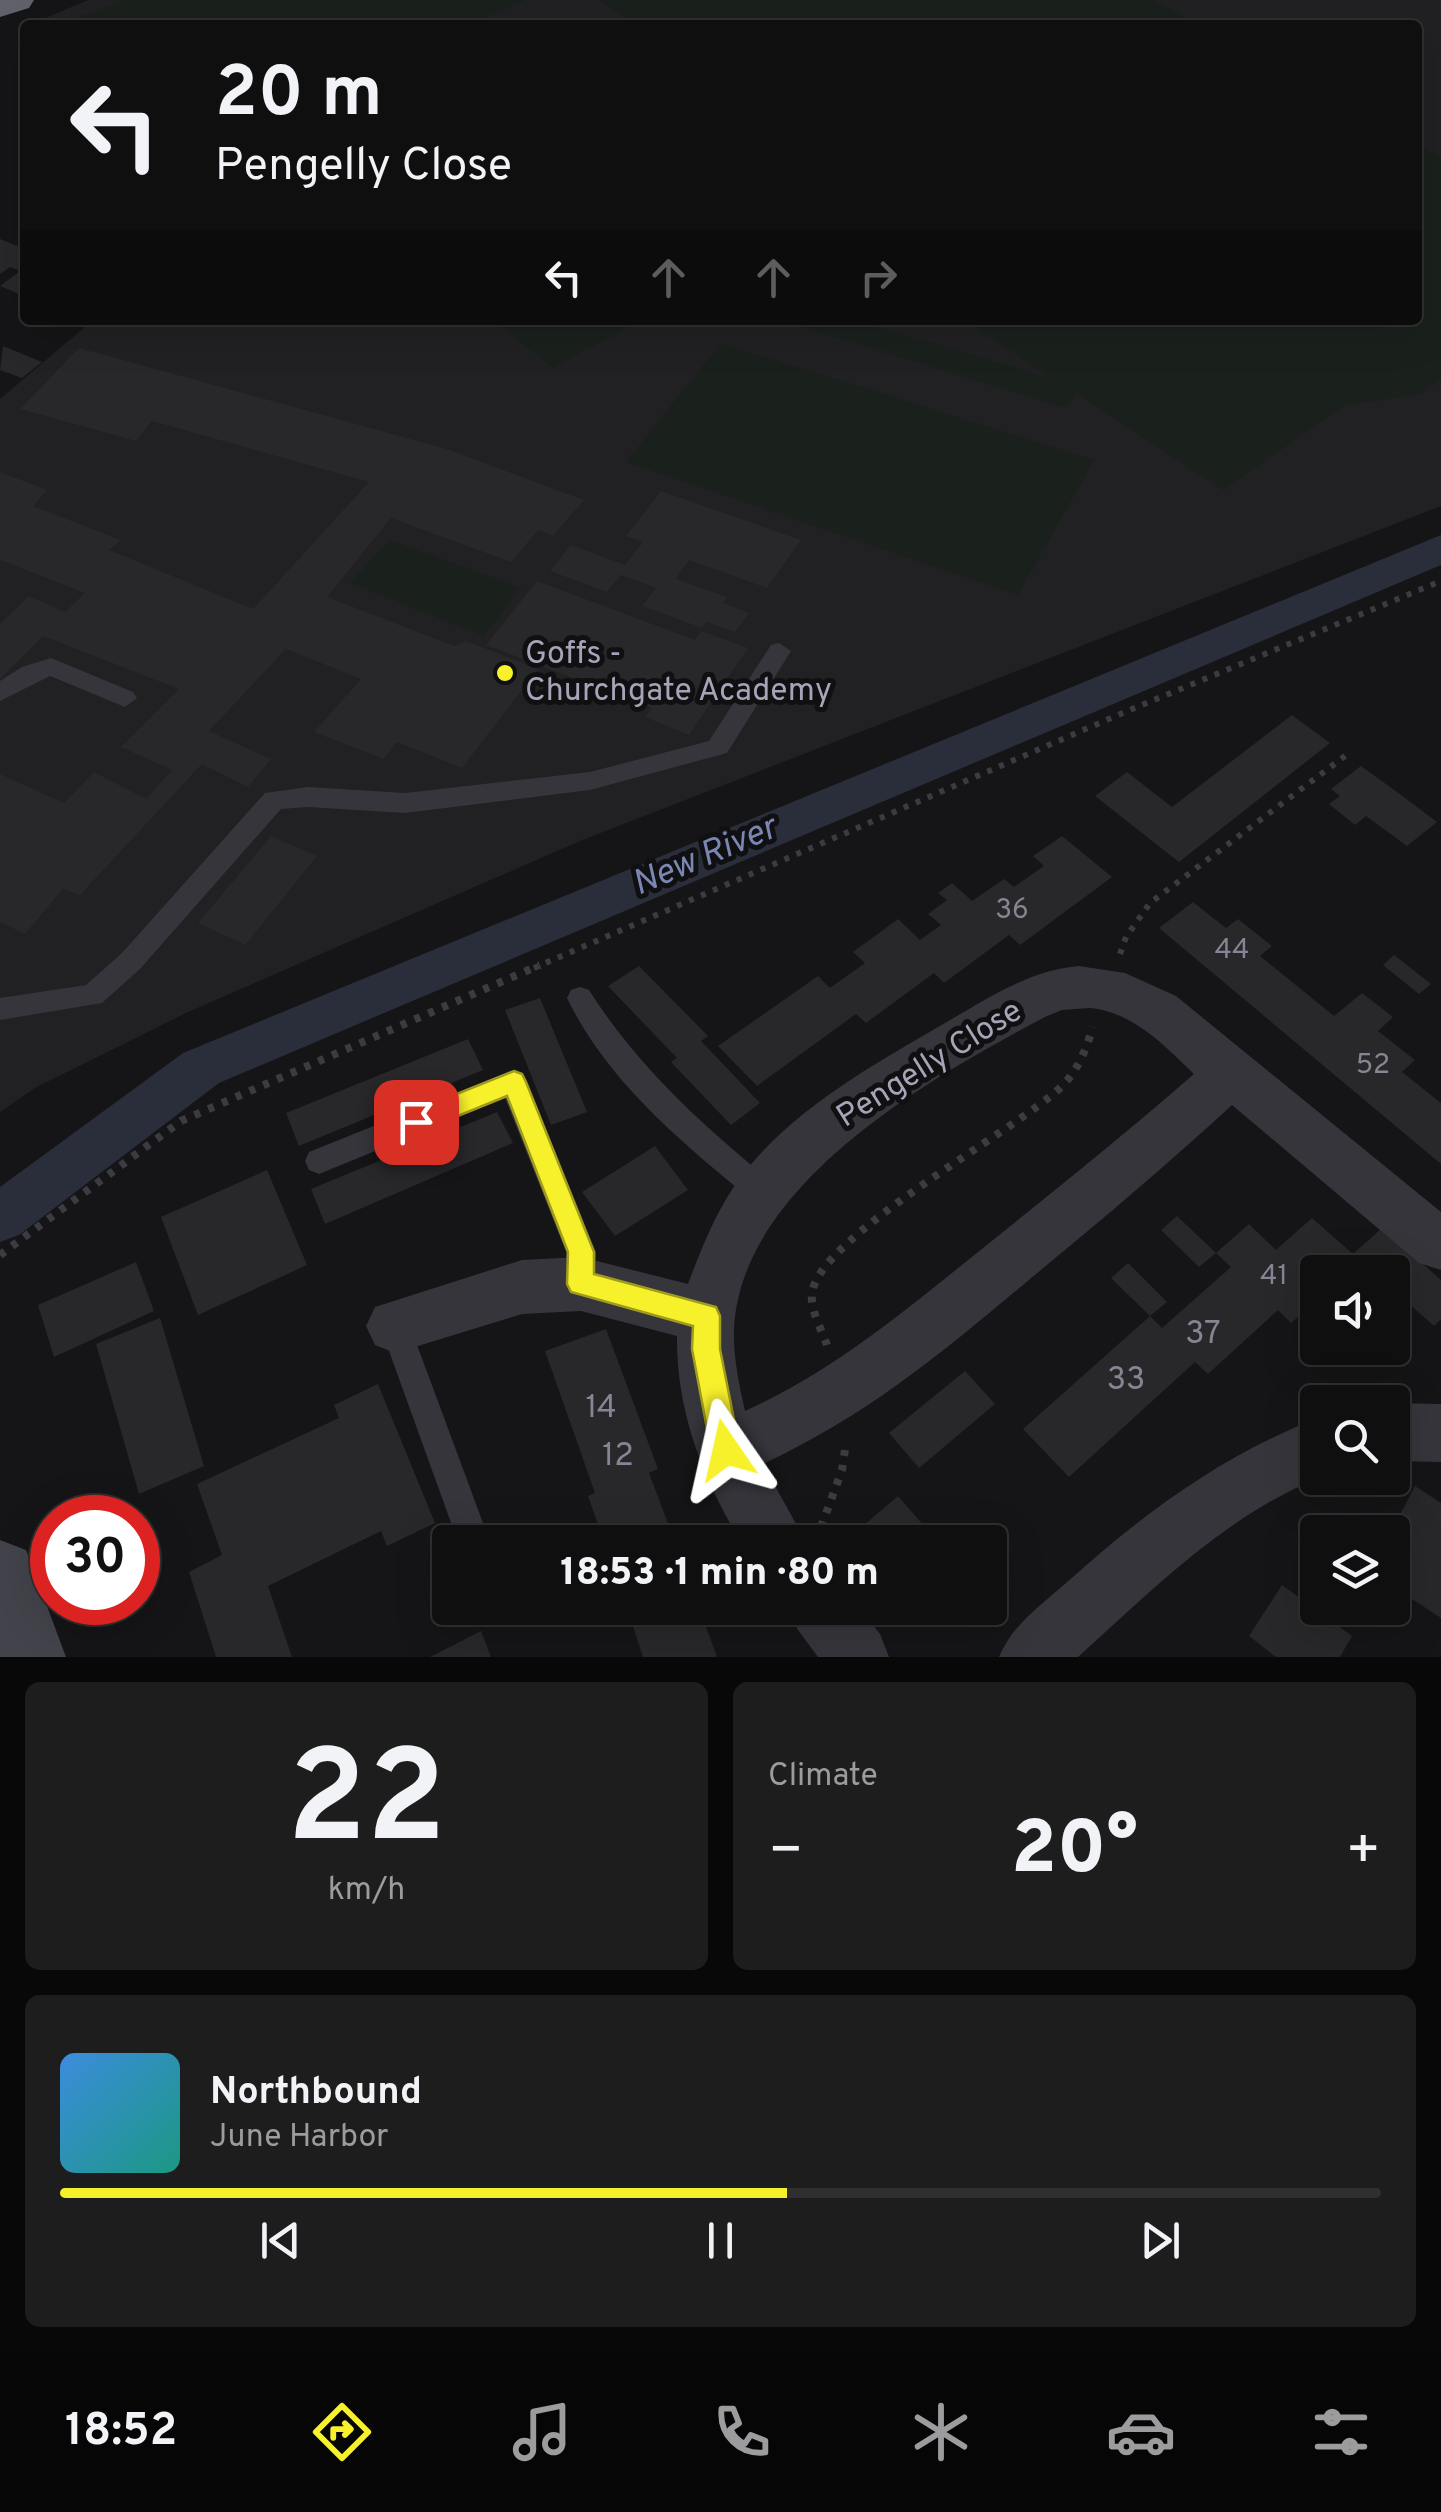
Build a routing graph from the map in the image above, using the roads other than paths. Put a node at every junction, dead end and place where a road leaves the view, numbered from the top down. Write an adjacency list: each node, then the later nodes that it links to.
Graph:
1 (16, 0): 2 (highway)
2 (0, 6)
3 (779, 652): 7 (lane)
4 (0, 692): 5 (lane)
5 (125, 698)
6 (580, 998): 10 (lane)
7 (0, 1009)
8 (1230, 1074): 10 (street, Pengelly Close); 11 (street, Pengelly Close); 17 (street)
9 (319, 1161): 12 (lane)
10 (762, 1191): 13 (street, Pengelly Close)
11 (1439, 1245)
12 (581, 1284): 13 (street); 14 (street)
13 (706, 1316): 17 (street, Pengelly Close)
14 (395, 1326): 19 (lane)
15 (1410, 1433): 16 (street)
16 (1441, 1434)
17 (726, 1450): 20 (street, Pengelly Close)
18 (1300, 1456): 25 (street)
19 (468, 1525)
20 (766, 1525)
21 (0, 1576): 23 (street)
22 (833, 1625): 24 (street)
23 (29, 1657)
24 (857, 1657)
25 (1031, 1657)

